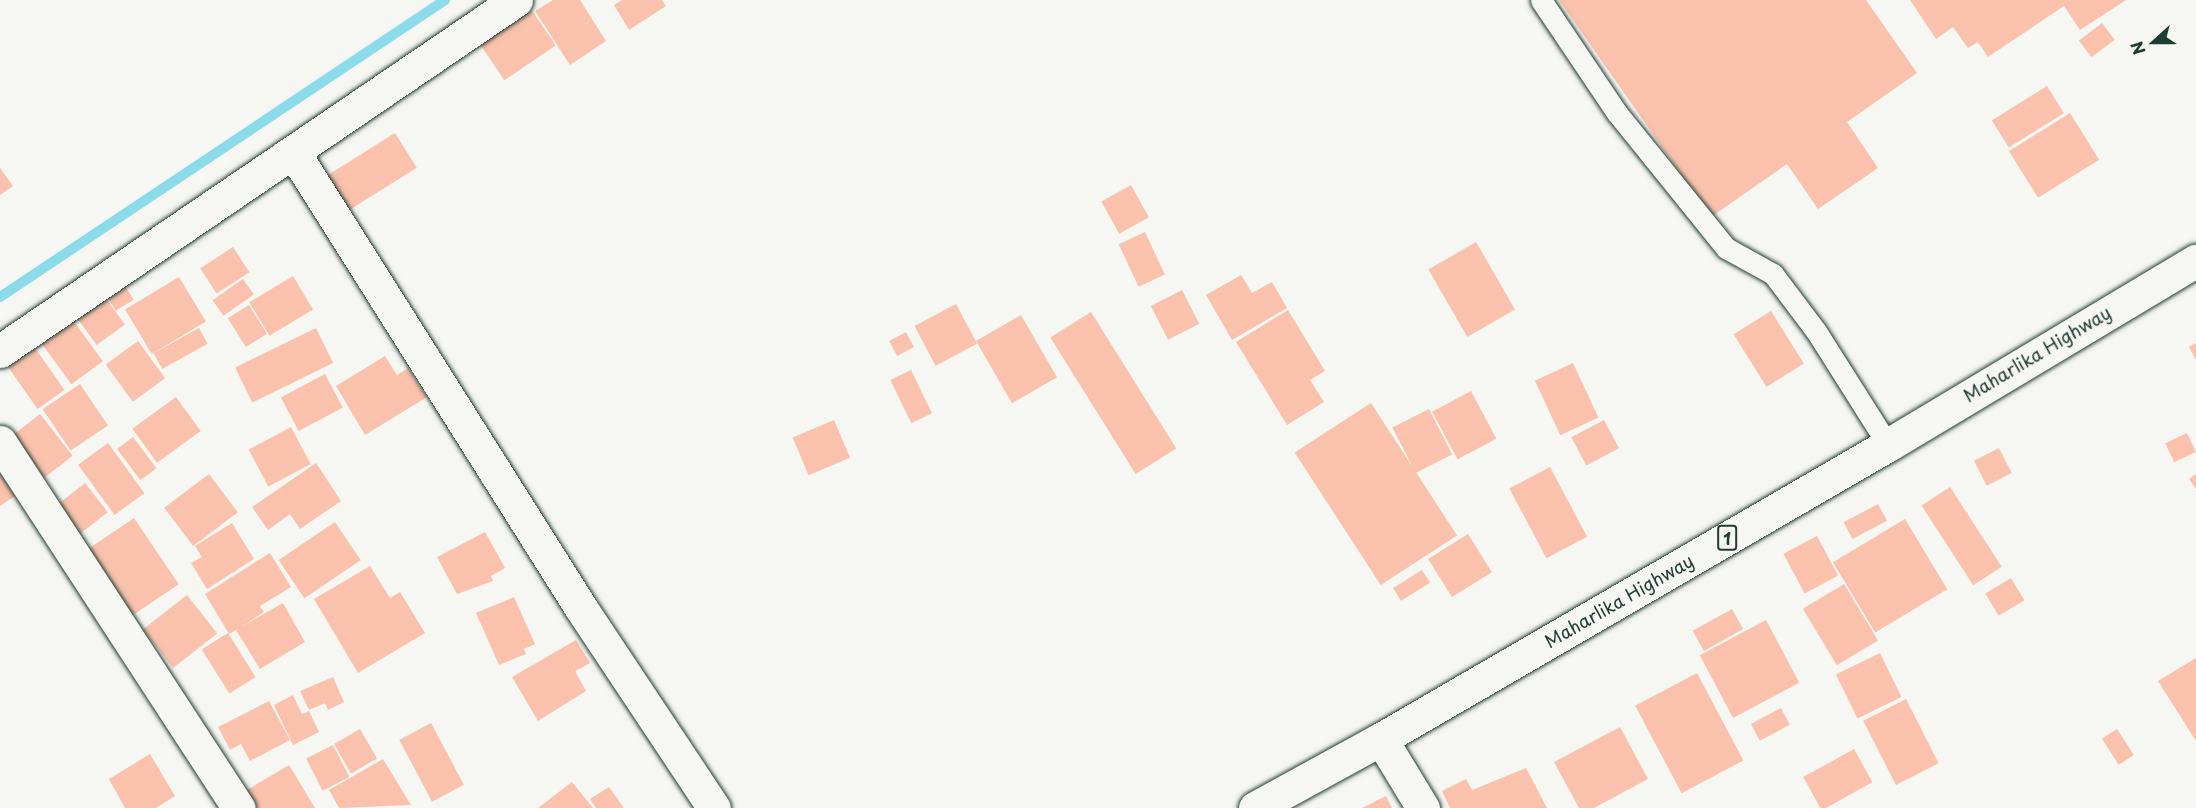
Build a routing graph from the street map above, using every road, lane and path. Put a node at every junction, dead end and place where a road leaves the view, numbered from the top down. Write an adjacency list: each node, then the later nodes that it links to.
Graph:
1 (516, 0): 3 (street)
2 (1541, 0): 7 (lane)
3 (294, 153): 5 (street); 10 (street)
4 (2196, 261): 7 (street, Maharlika Highway / 1)
5 (0, 351)
6 (0, 442): 9 (street)
7 (1888, 445): 8 (street, Maharlika Highway / 1)
8 (1381, 739): 11 (street, Maharlika Highway / 1); 12 (street)
9 (239, 808)
10 (714, 808)
11 (1255, 808)
12 (1423, 808)

